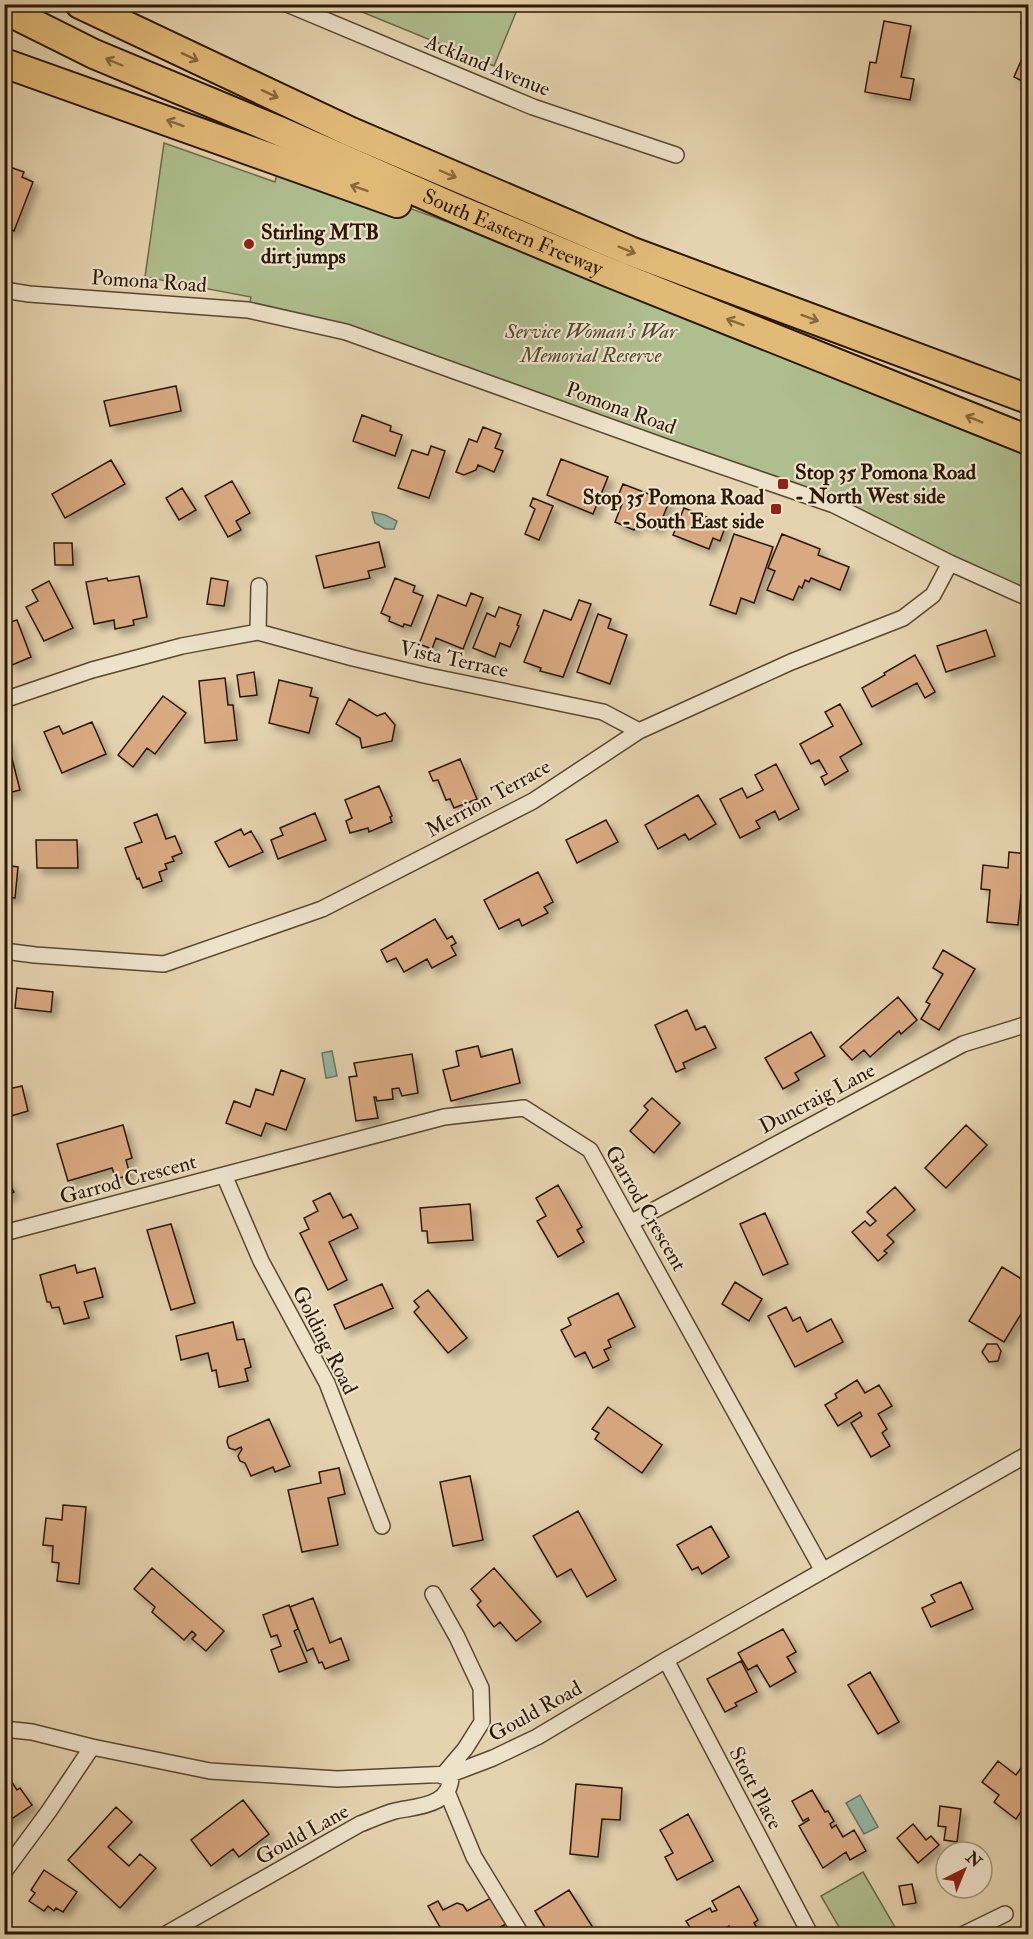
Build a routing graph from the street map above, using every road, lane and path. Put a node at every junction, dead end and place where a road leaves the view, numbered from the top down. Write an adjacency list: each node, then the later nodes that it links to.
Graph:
1 (80, 4): 8 (highway, South Eastern Freeway, one-way to 8)
2 (287, 4): 5 (street, Ackland Avenue)
3 (4, 9): 6 (highway, South Eastern Freeway, one-way to 3)
4 (4, 63): 6 (highway, one-way to 4)
5 (676, 154)
6 (613, 274): 9 (highway, South Eastern Freeway, one-way to 6)
7 (4, 290): 10 (street, Pomona Road)
8 (1029, 399)
9 (1029, 440)
10 (950, 562): 12 (street, Pomona Road); 15 (street, Merrion Terrace)
11 (259, 586): 13 (street)
12 (1029, 598)
13 (258, 632): 14 (street, Vista Terrace); 15 (street, Vista Terrace)
14 (4, 700)
15 (639, 731): 16 (street, Merrion Terrace)
16 (4, 951)
17 (1029, 1024): 19 (street, Duncraig Lane)
18 (224, 1175): 19 (street, Garrod Crescent); 20 (street, Garrod Crescent); 22 (street, Golding Road)
19 (632, 1222): 23 (street, Garrod Crescent)
20 (4, 1233)
21 (1029, 1454): 23 (street, Gould Road)
22 (382, 1526)
23 (823, 1571): 25 (street, Gould Road)
24 (433, 1594): 28 (street)
25 (666, 1660): 28 (street, Gould Road); 34 (street, Stott Place)
26 (4, 1730): 27 (street, Gould Road)
27 (92, 1747): 28 (street, Gould Road); 30 (street)
28 (446, 1775): 29 (street)
29 (447, 1792): 32 (street, Gould Lane); 33 (street)
30 (4, 1872)
31 (1005, 1914): 35 (street)
32 (166, 1935)
33 (520, 1935)
34 (810, 1935)
35 (964, 1935)

